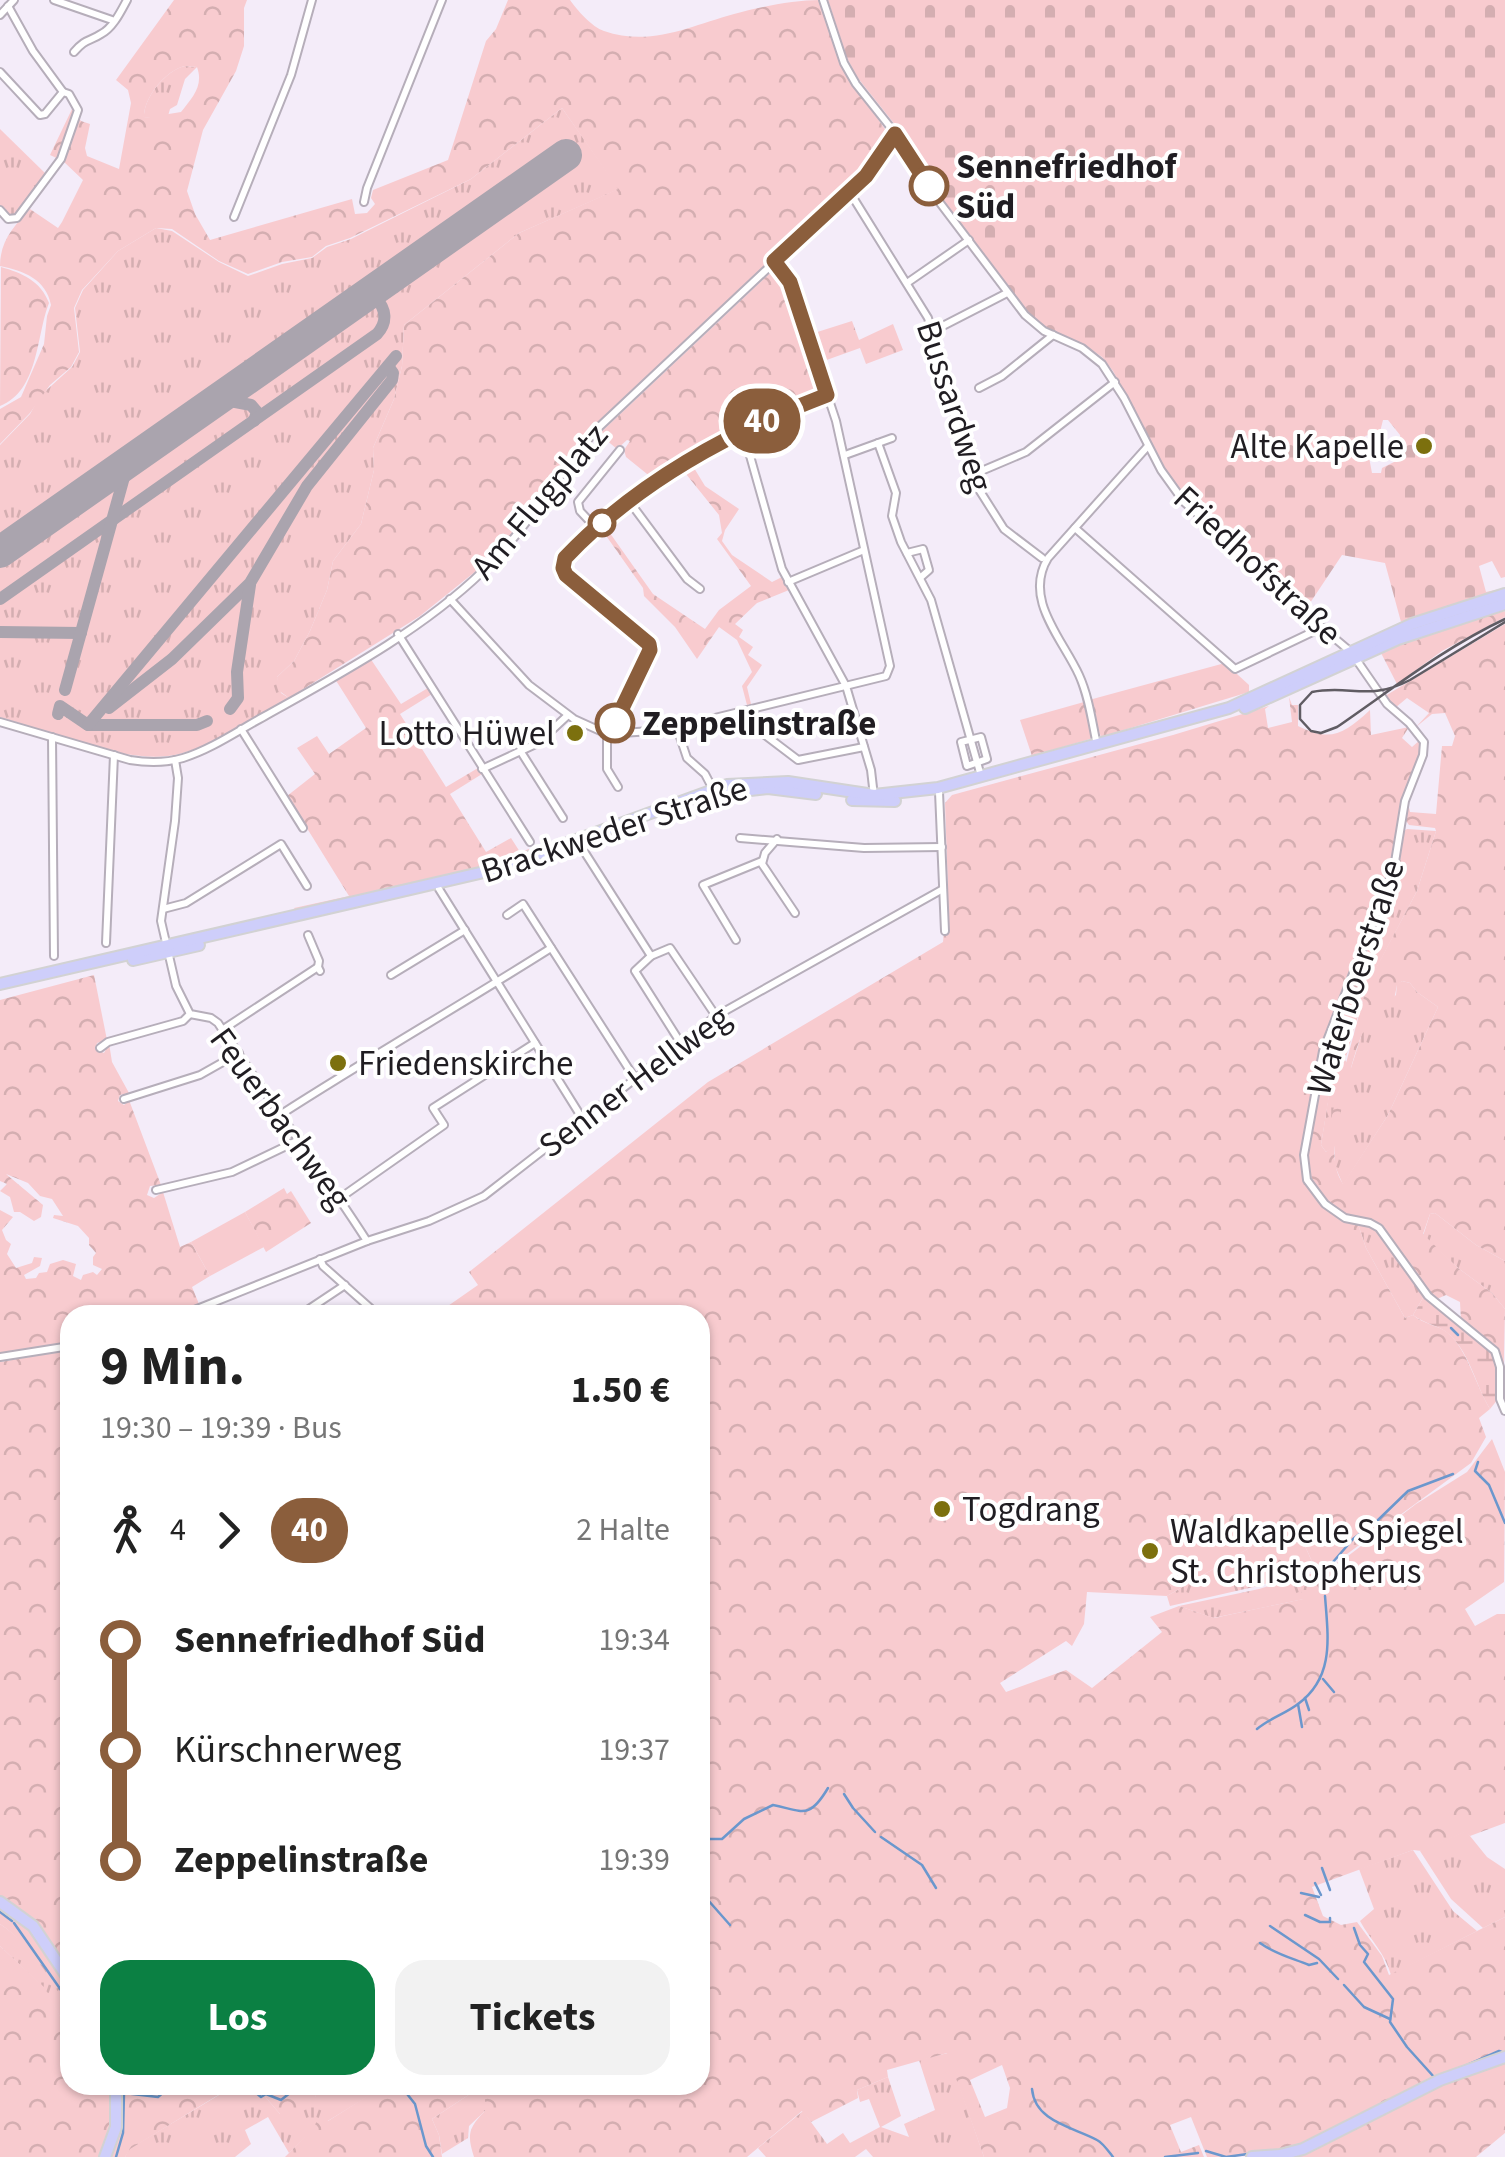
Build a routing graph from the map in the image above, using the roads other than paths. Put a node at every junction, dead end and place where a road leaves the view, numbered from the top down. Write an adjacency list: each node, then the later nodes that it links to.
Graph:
1 (54, 0): 8 (street)
2 (127, 0): 8 (street)
3 (312, 0): 16 (street)
4 (442, 0): 14 (street)
5 (823, 0): 12 (street, Friedhofstraße)
6 (15, 1): 7 (street); 11 (street)
7 (0, 15)
8 (114, 20): 9 (street)
9 (74, 52)
10 (0, 72): 11 (street)
11 (63, 92): 15 (street)
12 (895, 134): 13 (street, Am Flugplatz); 17 (street, Friedhofstraße)
13 (848, 191): 18 (street, Am Flugplatz); 19 (street, Bussardweg)
14 (364, 202)
15 (0, 210)
16 (234, 217)
17 (969, 240): 19 (street); 20 (street, Friedhofstraße)
18 (774, 261): 25 (street); 43 (street, Am Flugplatz)
19 (907, 283): 21 (street, Bussardweg)
20 (1007, 293): 21 (street); 22 (street, Friedhofstraße)
21 (933, 331): 32 (street, Bussardweg)
22 (1053, 336): 23 (street, Friedhofstraße); 24 (street)
23 (1115, 382): 29 (street, Friedhofstraße); 32 (street)
24 (978, 388)
25 (827, 395): 26 (street); 31 (street)
26 (743, 431): 33 (street); 40 (street)
27 (892, 438): 28 (street)
28 (878, 444): 31 (street); 37 (street)
29 (1148, 446): 35 (street); 45 (street, Friedhofstraße)
30 (620, 450): 34 (street)
31 (844, 455): 36 (street)
32 (972, 476): 38 (street, Bussardweg)
33 (629, 501): 34 (street); 41 (street)
34 (596, 528): 54 (street)
35 (1075, 528): 45 (street); 56 (street)
36 (864, 550): 40 (street); 48 (street)
37 (907, 553): 39 (street); 39 (street)
38 (1042, 558)
39 (921, 577): 62 (street)
40 (788, 582): 48 (street)
41 (700, 589)
42 (1505, 594): 47 (main road, Brackweder Straße)
43 (450, 599): 46 (street, Am Flugplatz); 50 (street)
44 (1505, 604): 47 (main road, Brackweder Straße)
45 (1322, 628): 47 (street, Friedhofstraße)
46 (398, 634): 53 (street, Am Flugplatz); 61 (street)
47 (1353, 655): 56 (main road, Brackweder Straße); 65 (main road, Brackweder Straße); 115 (street, Waterboerstraße)
48 (846, 686): 49 (street); 57 (street)
49 (752, 709): 52 (street); 57 (street)
50 (568, 715): 54 (street); 58 (street)
51 (0, 722): 55 (street, Am Flugplatz)
52 (677, 728): 54 (street); 64 (street)
53 (241, 730): 60 (street, Am Flugplatz); 68 (street)
54 (609, 734): 63 (street)
55 (52, 737): 59 (street, Am Flugplatz); 88 (street)
56 (1097, 745): 62 (main road, Brackweder Straße)
57 (864, 746): 66 (street)
58 (522, 752): 61 (street); 67 (street)
59 (114, 755): 60 (street, Am Flugplatz); 85 (street)
60 (175, 760): 78 (street, Feuerbachweg)
61 (482, 769): 71 (street)
62 (981, 776): 66 (main road, Brackweder Straße)
63 (618, 787)
64 (714, 792): 66 (main road, Brackweder Straße); 72 (main road, Brackweder Straße); 87 (main road, Brackweder Straße)
65 (939, 792): 66 (main road, Brackweder Straße); 73 (street)
66 (874, 799)
67 (562, 818)
68 (302, 828)
69 (740, 838): 70 (street)
70 (778, 838): 73 (street); 74 (street)
71 (530, 842)
72 (580, 845): 76 (main road, Brackweder Straße); 89 (street)
73 (942, 847): 77 (street)
74 (762, 861): 79 (street); 84 (street)
75 (307, 886): 78 (street)
76 (439, 889): 81 (street); 87 (main road, Brackweder Straße)
77 (943, 889): 82 (street); 94 (street, Senner Hellweg)
78 (163, 909): 87 (street, Feuerbachweg)
79 (795, 913)
80 (507, 914): 86 (street)
81 (464, 930): 90 (street); 91 (street)
82 (945, 931)
83 (308, 935): 95 (street)
84 (736, 940)
85 (106, 943)
86 (551, 948): 91 (street); 100 (street)
87 (167, 949): 92 (main road, Brackweder Straße); 93 (street, Feuerbachweg)
88 (54, 956)
89 (651, 956): 94 (street); 96 (street)
90 (391, 976)
91 (497, 982): 97 (street); 102 (street)
92 (0, 986)
93 (190, 1014): 95 (street, Feuerbachweg); 98 (street)
94 (716, 1016): 96 (street, Senner Hellweg)
95 (222, 1030): 99 (street, Feuerbachweg)
96 (680, 1042): 100 (street, Senner Hellweg)
97 (535, 1043): 103 (street); 106 (street)
98 (100, 1048)
99 (240, 1054): 101 (street); 102 (street, Feuerbachweg)
100 (634, 1077): 103 (street, Senner Hellweg)
101 (124, 1099)
102 (280, 1115): 104 (street, Feuerbachweg)
103 (582, 1118): 107 (street, Senner Hellweg)
104 (302, 1140): 105 (street); 106 (street, Feuerbachweg)
105 (156, 1190)
106 (340, 1198): 107 (street, Feuerbachweg)
107 (367, 1240): 108 (street, Senner Hellweg)
108 (320, 1259): 109 (street); 110 (street, Senner Hellweg)
109 (345, 1285): 111 (street); 112 (street)
110 (207, 1305)
111 (315, 1305)
112 (367, 1305)
113 (60, 1348): 114 (street)
114 (0, 1357)
115 (1505, 1411)
116 (0, 1902): 117 (main road)
117 (60, 1966)
118 (1505, 2057): 121 (main road)
119 (116, 2095): 120 (main road)
120 (105, 2157)
121 (1252, 2157)

